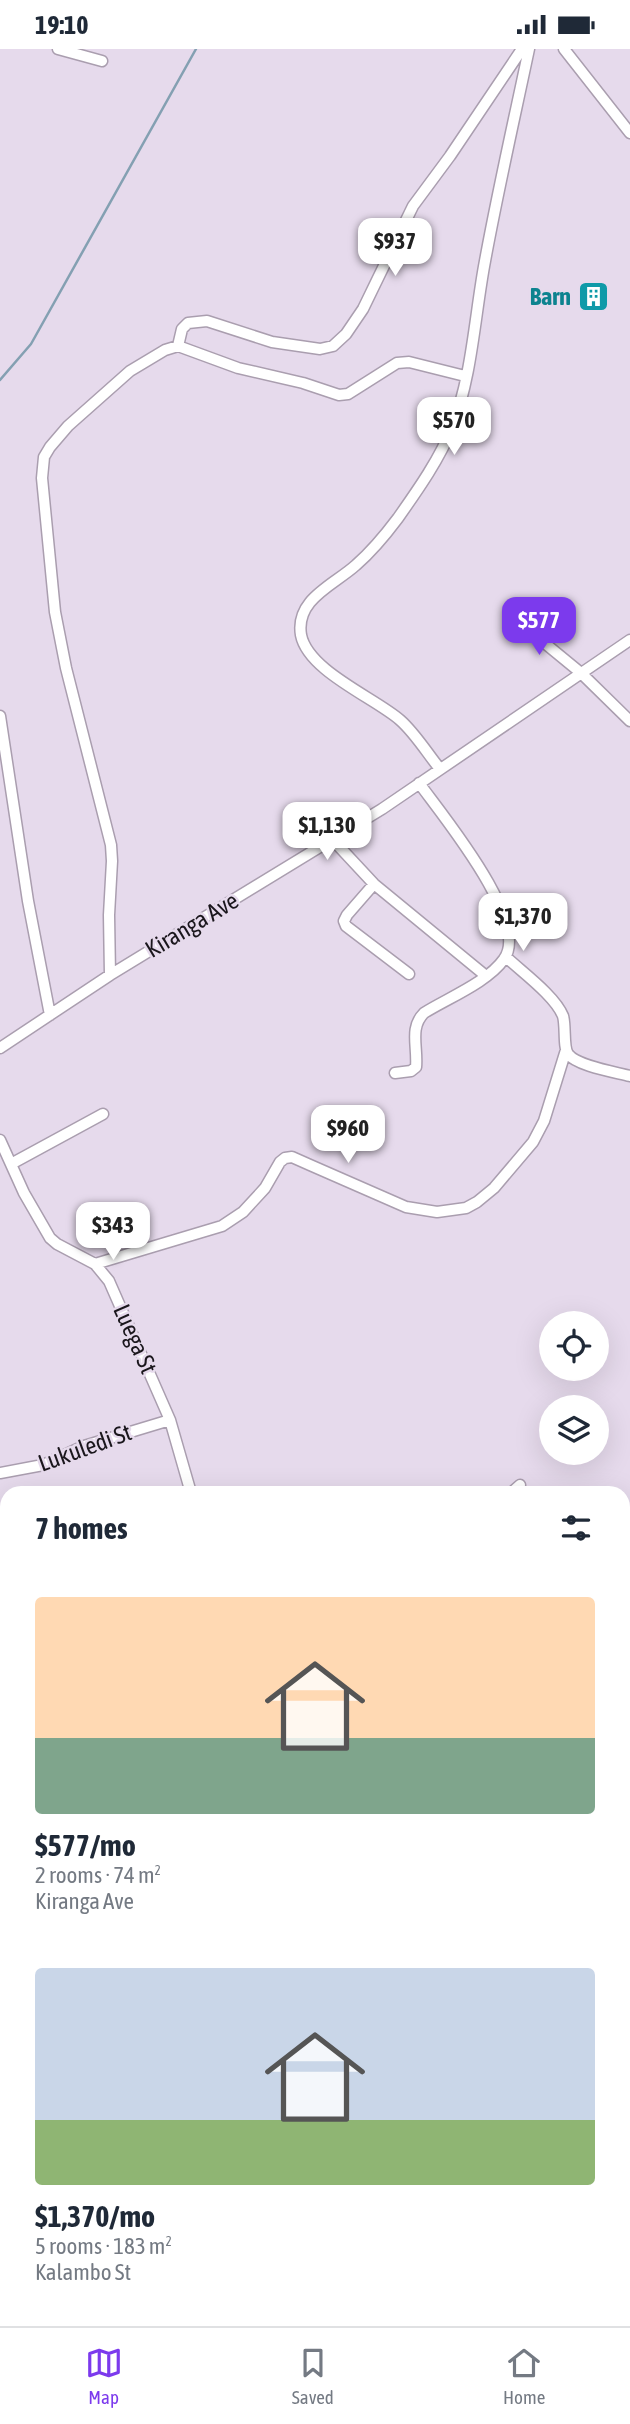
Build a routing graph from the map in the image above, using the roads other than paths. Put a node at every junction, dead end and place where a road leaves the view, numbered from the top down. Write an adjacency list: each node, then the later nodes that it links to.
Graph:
1 (58, 49): 5 (street)
2 (522, 49): 7 (street)
3 (529, 49): 8 (street)
4 (564, 49): 6 (street)
5 (102, 61)
6 (630, 133)
7 (178, 346): 8 (street); 20 (street)
8 (466, 376): 14 (street)
9 (512, 620): 11 (street)
10 (630, 640): 11 (street, Kiranga Ave)
11 (581, 673): 13 (street); 14 (street, Kiranga Ave)
12 (0, 716): 22 (street)
13 (630, 721)
14 (440, 769): 15 (street, Kiranga Ave)
15 (419, 783): 16 (street, Kiranga Ave); 18 (street)
16 (333, 841): 17 (street); 20 (street, Kiranga Ave)
17 (374, 884): 19 (street); 21 (street)
18 (506, 957): 21 (street); 24 (street)
19 (409, 974)
20 (110, 975): 22 (street, Kiranga Ave)
21 (486, 976): 25 (street)
22 (50, 1015): 23 (street, Kiranga Ave)
23 (0, 1048)
24 (566, 1050): 26 (street); 30 (street)
25 (395, 1073)
26 (630, 1076)
27 (103, 1114): 29 (street)
28 (0, 1140): 29 (street)
29 (11, 1164): 30 (street)
30 (95, 1264): 31 (street, Luega St)
31 (170, 1420): 32 (street, Lukuledi St); 33 (street, Luega St)
32 (0, 1473)
33 (189, 1486)

